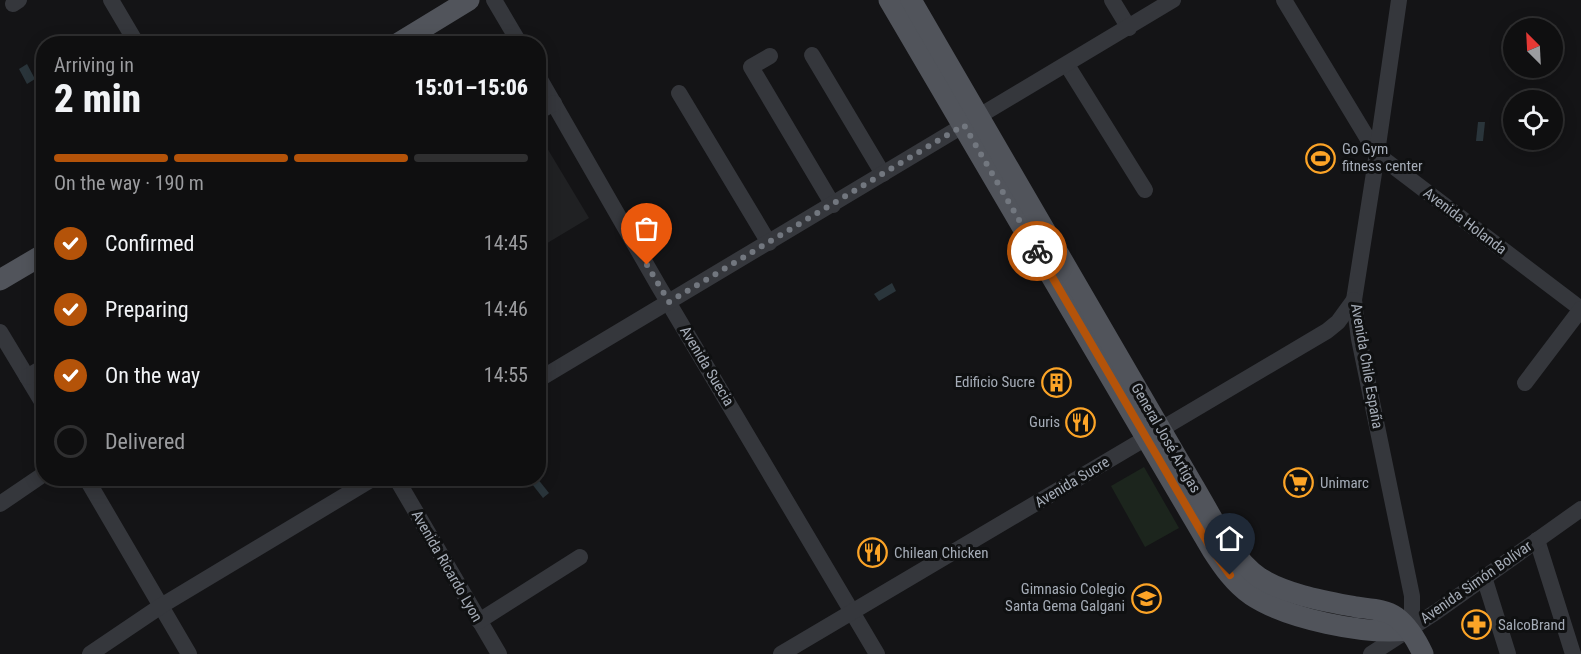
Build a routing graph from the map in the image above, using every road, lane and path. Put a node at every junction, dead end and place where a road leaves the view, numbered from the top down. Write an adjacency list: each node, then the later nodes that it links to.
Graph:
1 (111, 0): 11 (street)
2 (469, 0): 12 (main road)
3 (494, 0): 13 (street)
4 (889, 0): 21 (main road, General José Artigas)
5 (911, 0): 21 (main road, General José Artigas)
6 (1112, 0): 10 (street)
7 (1173, 0): 10 (street)
8 (1284, 0): 22 (street, Avenida Holanda)
9 (1399, 0): 22 (street, Avenida Chile España)
10 (1129, 28): 16 (street)
11 (132, 36)
12 (410, 36)
13 (515, 36)
14 (812, 55): 23 (street)
15 (770, 56): 25 (street)
16 (1067, 65): 21 (street); 24 (street)
17 (546, 90): 19 (street, Avenida Suecia)
18 (679, 93): 26 (street)
19 (554, 103): 20 (street); 30 (street, Avenida Suecia)
20 (546, 108)
21 (972, 121): 23 (street); 40 (main road, General José Artigas)
22 (1377, 154): 29 (street, Avenida Chile España); 31 (street, Avenida Holanda)
23 (883, 174): 25 (street)
24 (1145, 190)
25 (833, 205): 26 (street)
26 (769, 243): 30 (street)
27 (36, 259): 28 (main road)
28 (0, 280)
29 (1354, 300): 32 (street, Avenida Sucre); 34 (street, Avenida Chile España)
30 (669, 302): 36 (street); 51 (street, Avenida Suecia)
31 (1581, 309): 38 (street)
32 (1327, 331): 34 (street); 40 (street, Avenida Sucre)
33 (0, 332): 37 (street)
34 (1359, 339): 53 (street, Avenida Chile España)
35 (36, 372): 37 (street)
36 (546, 375)
37 (27, 377): 39 (street)
38 (1525, 383)
39 (36, 392)
40 (1154, 433): 51 (street, Avenida Sucre); 53 (main road, General José Artigas)
41 (36, 479): 45 (street)
42 (91, 486): 50 (street)
43 (361, 486): 50 (street)
44 (401, 486): 52 (street, Avenida Ricardo Lyon)
45 (0, 504)
46 (1581, 509): 47 (street, Avenida Simón Bolívar)
47 (1532, 543): 49 (street, Avenida Simón Bolívar); 62 (street); 63 (street)
48 (580, 557): 52 (street)
49 (1484, 577): 53 (street, Avenida Simón Bolívar); 61 (street)
50 (161, 606): 54 (street); 55 (street)
51 (852, 612): 57 (street, Avenida Sucre); 58 (street, Avenida Suecia)
52 (479, 621): 56 (street, Avenida Ricardo Lyon)
53 (1408, 630): 59 (street, Avenida Simón Bolívar); 60 (main road)
54 (90, 654)
55 (189, 654)
56 (499, 654)
57 (781, 654)
58 (877, 654)
59 (1371, 654)
60 (1423, 654)
61 (1508, 654)
62 (1563, 654)
63 (1573, 654)

